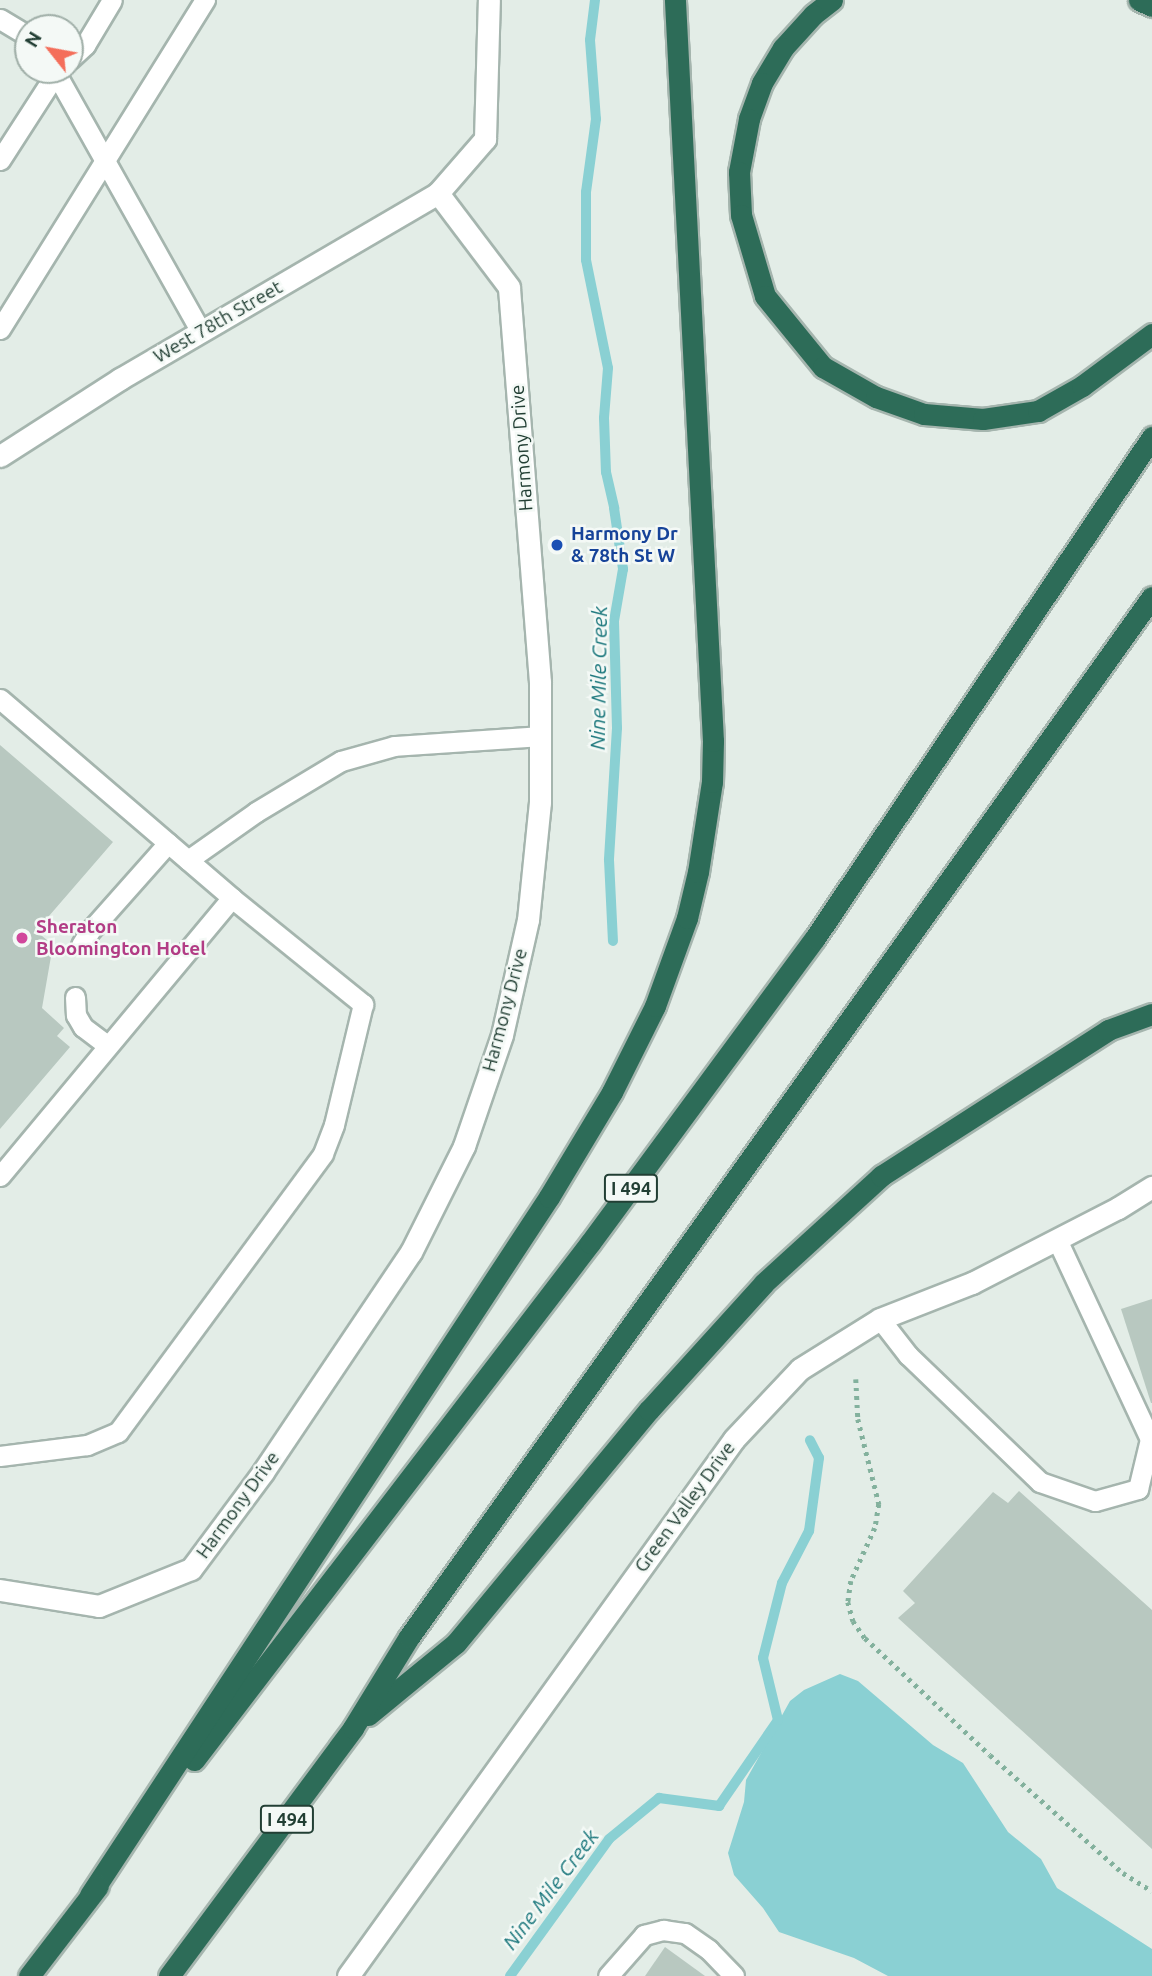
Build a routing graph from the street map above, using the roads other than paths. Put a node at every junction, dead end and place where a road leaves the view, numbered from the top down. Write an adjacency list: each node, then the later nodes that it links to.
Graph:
1 (112, 0): 8 (lane)
2 (205, 0): 12 (lane)
3 (489, 0): 13 (street, West 78th Street)
4 (675, 0): 36 (highway)
5 (832, 0): 16 (highway)
6 (1139, 0): 7 (highway)
7 (1152, 6)
8 (84, 46)
9 (49, 84): 11 (lane)
10 (67, 84): 12 (lane)
11 (0, 160)
12 (106, 162): 14 (lane); 15 (lane)
13 (438, 193): 15 (street, West 78th Street); 21 (street, Harmony Drive)
14 (0, 329)
15 (201, 332): 18 (street, West 78th Street)
16 (1152, 334)
17 (1152, 437): 36 (highway, I 494)
18 (0, 456)
19 (1152, 597): 35 (highway, I 494)
20 (0, 699): 22 (lane)
21 (540, 736): 23 (lane); 34 (street, Harmony Drive)
22 (168, 843): 23 (lane); 25 (lane)
23 (188, 860): 24 (lane)
24 (232, 898): 28 (lane); 33 (lane)
25 (81, 945)
26 (75, 997): 28 (lane)
27 (1152, 1013): 35 (highway)
28 (108, 1046): 29 (lane)
29 (0, 1176)
30 (1152, 1187): 31 (street, Green Valley Drive)
31 (1057, 1240): 32 (street, Green Valley Drive); 32 (lane)
32 (880, 1319): 41 (street, Green Valley Drive)
33 (0, 1456)
34 (0, 1590)
35 (353, 1728): 37 (highway, I 494)
36 (90, 1895): 38 (highway, I 494)
37 (220, 1911): 39 (highway, I 494); 40 (highway)
38 (29, 1976)
39 (169, 1976)
40 (187, 1976)
41 (348, 1976)
42 (608, 1976): 43 (lane)
43 (734, 1976)

